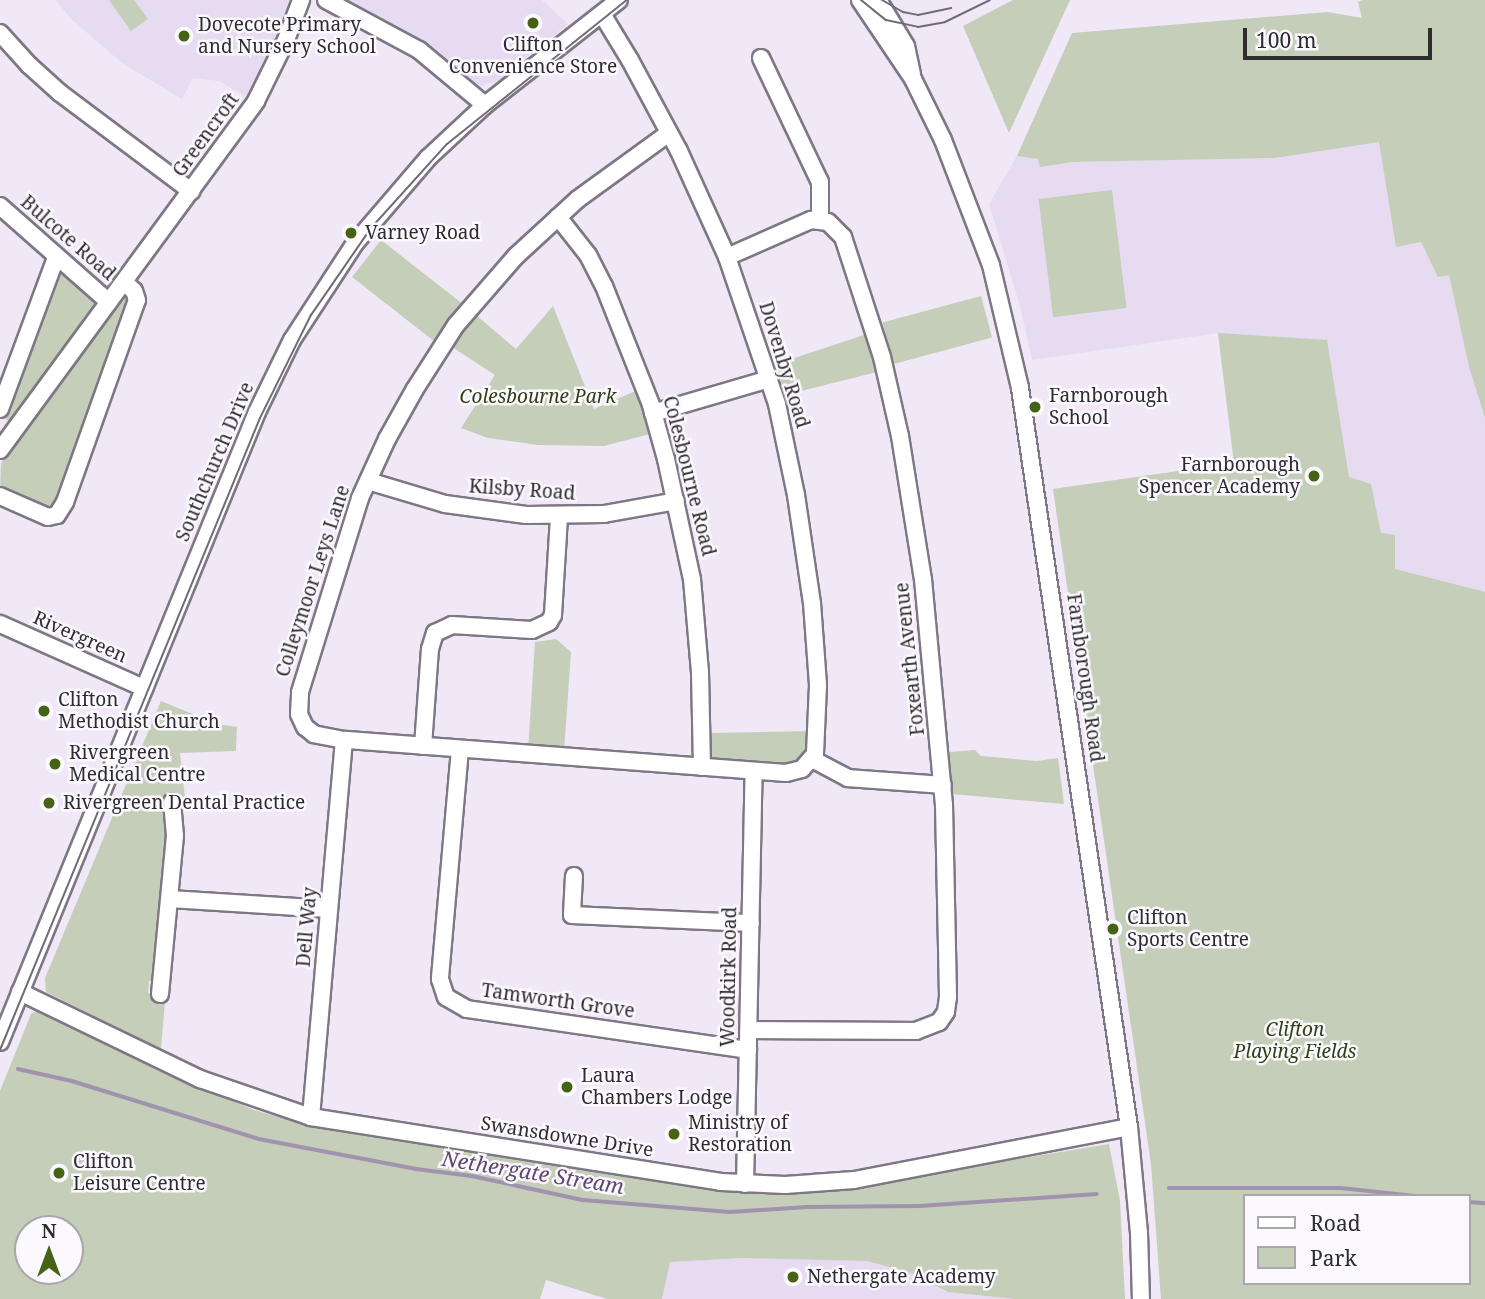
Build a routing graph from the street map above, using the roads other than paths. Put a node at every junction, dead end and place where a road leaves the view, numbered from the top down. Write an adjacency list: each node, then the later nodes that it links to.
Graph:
1 (301, 0): 12 (street, Greencroft)
2 (326, 0): 10 (street)
3 (619, 0): 6 (street, Southchurch Drive)
4 (860, 0): 9 (street, Farnborough Road)
5 (878, 0): 9 (street, Farnborough Road)
6 (602, 13): 10 (street, Southchurch Drive); 11 (street, Dovenby Road)
7 (0, 33): 12 (street)
8 (761, 58): 15 (street)
9 (913, 79): 49 (street, Farnborough Road)
10 (485, 105): 30 (street, Southchurch Drive)
11 (669, 133): 14 (street, Colleymoor Leys Lane); 16 (street, Dovenby Road)
12 (191, 191): 18 (street, Greencroft)
13 (0, 206): 17 (street, Bulcote Road)
14 (558, 217): 22 (street, Colesbourne Road); 25 (street, Colleymoor Leys Lane)
15 (820, 220): 16 (street); 37 (street, Foxearth Avenue)
16 (727, 257): 20 (street, Dovenby Road)
17 (56, 258): 19 (street, Bulcote Road); 21 (street)
18 (124, 282): 19 (street, Greencroft); 26 (street)
19 (109, 302): 23 (street, Greencroft)
20 (769, 379): 22 (street); 34 (street, Dovenby Road)
21 (0, 409)
22 (653, 412): 27 (street, Colesbourne Road)
23 (6, 428): 24 (street, Greencroft)
24 (0, 450)
25 (368, 481): 28 (street, Kilsby Road); 31 (street, Colleymoor Leys Lane)
26 (0, 496)
27 (676, 501): 28 (street, Kilsby Road); 35 (street, Colesbourne Road)
28 (559, 516): 32 (street)
29 (0, 624): 30 (street, Rivergreen)
30 (144, 688): 44 (street, Southchurch Drive)
31 (344, 740): 32 (street, Colleymoor Leys Lane); 41 (street, Dell Way)
32 (423, 746): 33 (street, Colleymoor Leys Lane)
33 (460, 749): 35 (street, Colleymoor Leys Lane); 47 (street, Tamworth Grove)
34 (812, 759): 36 (street, Colleymoor Leys Lane); 37 (street)
35 (702, 767): 36 (street, Colleymoor Leys Lane)
36 (754, 771): 42 (street, Woodkirk Road)
37 (943, 785): 45 (street, Foxearth Avenue)
38 (171, 802): 40 (street)
39 (574, 876): 42 (street)
40 (170, 899): 41 (street); 43 (street)
41 (329, 909): 48 (street, Dell Way)
42 (751, 923): 45 (street, Woodkirk Road)
43 (157, 990)
44 (20, 992): 46 (street, Southchurch Drive); 48 (street, Swansdowne Drive)
45 (749, 1030): 47 (street, Woodkirk Road)
46 (0, 1042)
47 (748, 1050): 50 (street, Woodkirk Road)
48 (311, 1117): 50 (street, Swansdowne Drive)
49 (1129, 1128): 50 (street, Swansdowne Drive); 51 (street, Farnborough Road)
50 (745, 1184)
51 (1141, 1299)

